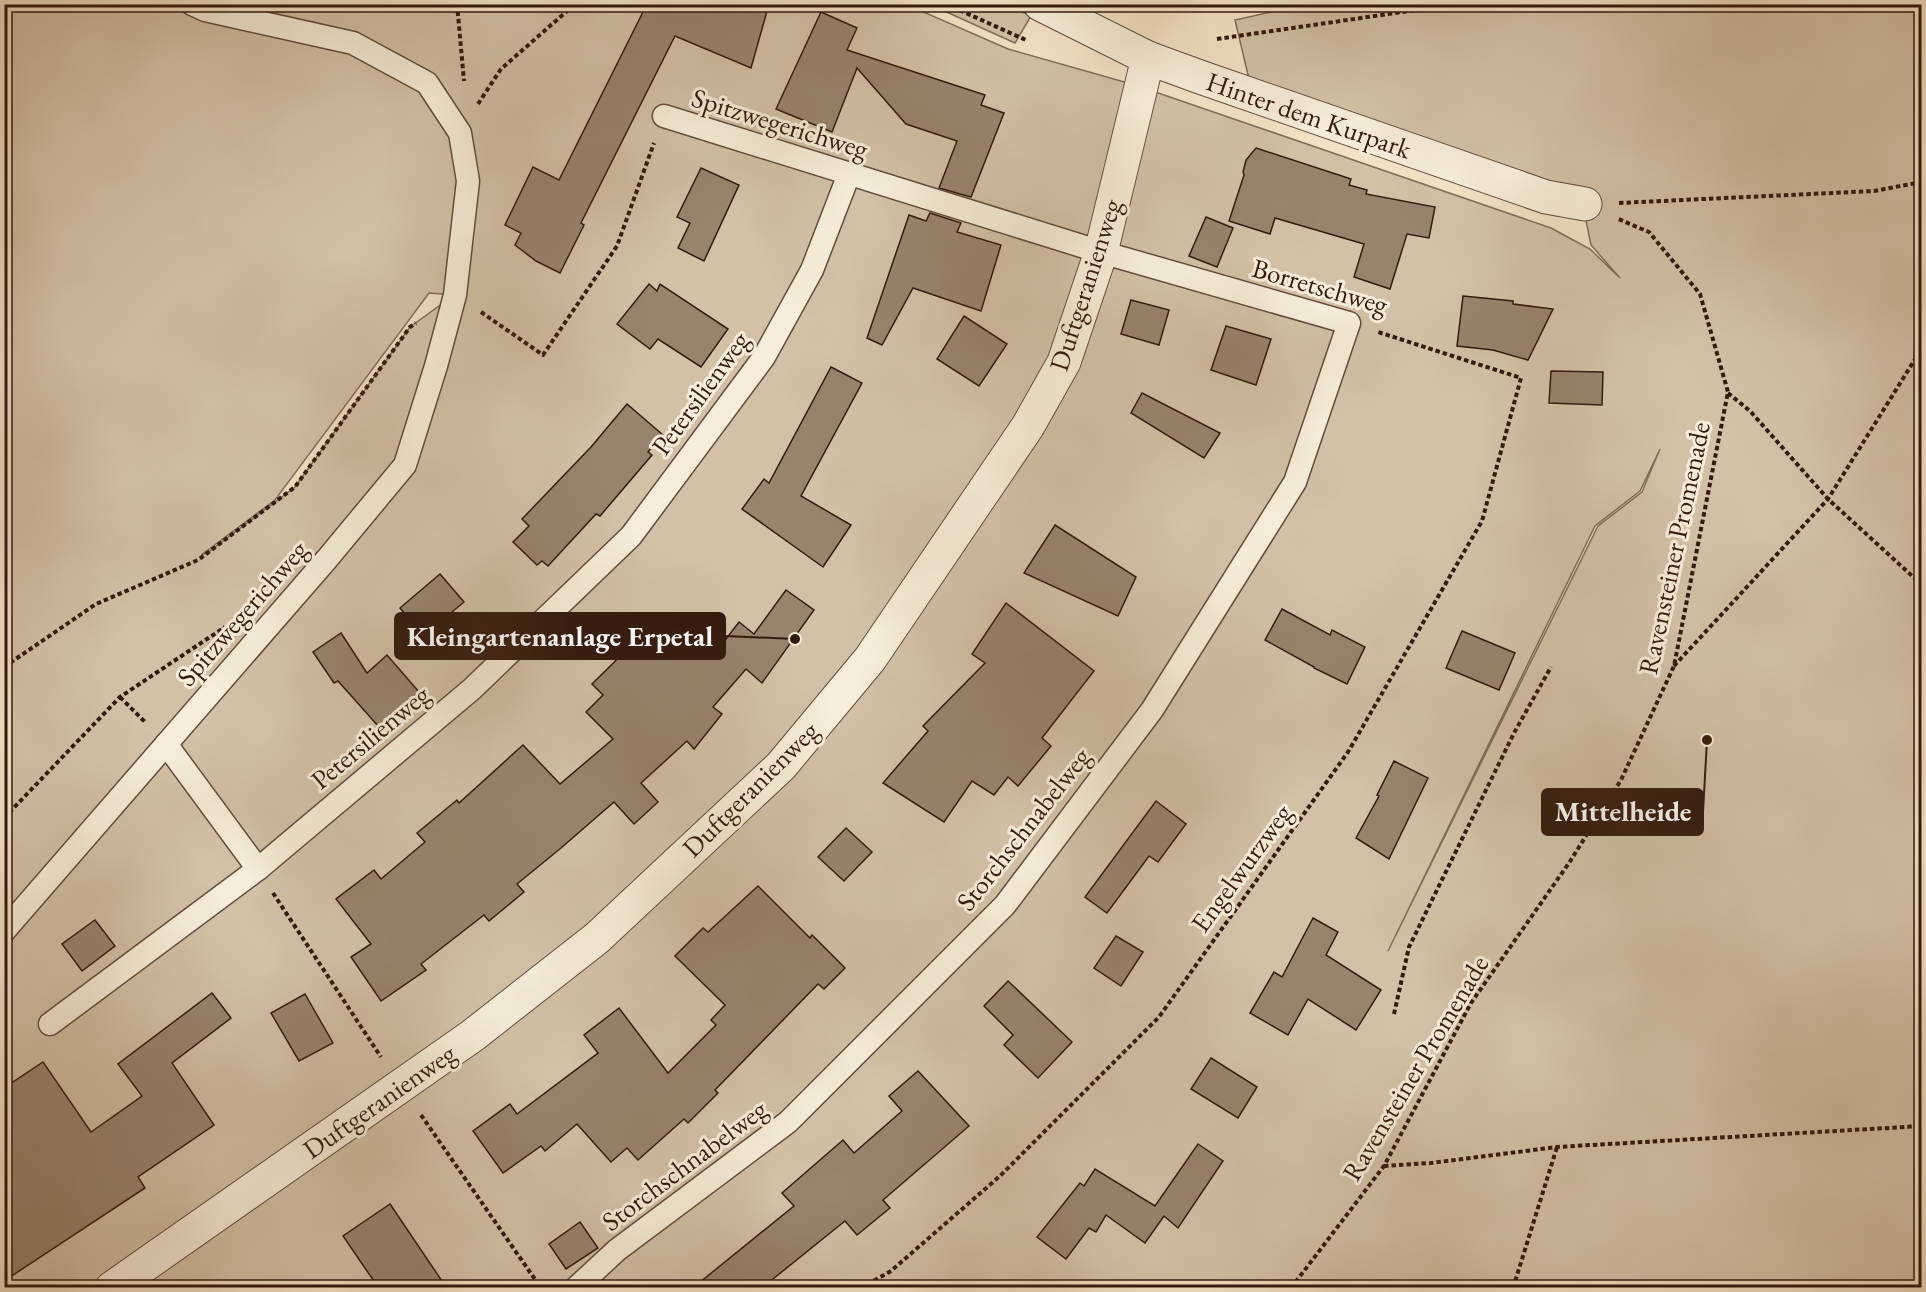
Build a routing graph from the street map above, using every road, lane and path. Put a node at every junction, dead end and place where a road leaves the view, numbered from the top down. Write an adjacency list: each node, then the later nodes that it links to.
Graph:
1 (192, 4): 11 (lane, Spitzwegerichweg)
2 (457, 4): 11 (path)
3 (575, 4): 11 (path)
4 (946, 4): 7 (path)
5 (1040, 4): 9 (street, Hinter dem Kurpark)
6 (1457, 4): 8 (path)
7 (1021, 39)
8 (1217, 39)
9 (1148, 58): 14 (street, Hinter dem Kurpark); 15 (street, Duftgeranienweg)
10 (664, 116): 12 (lane, Spitzwegerichweg); 16 (path, Spitzwegerichweg)
11 (464, 127): 16 (lane, Spitzwegerichweg)
12 (849, 174): 15 (lane, Spitzwegerichweg); 29 (lane, Petersilienweg)
13 (1922, 182): 14 (path)
14 (1585, 204): 20 (path, Ravensteiner Promenade)
15 (1101, 252): 17 (lane, Borretschweg); 33 (street, Duftgeranienweg)
16 (455, 295): 25 (path); 27 (lane, Spitzwegerichweg)
17 (1349, 323): 19 (path, Borretschweg); 39 (lane, Storchschnabelweg)
18 (1922, 348): 21 (path)
19 (1521, 378): 40 (path, Engelwurzweg)
20 (1728, 392): 21 (path); 24 (path, Ravensteiner Promenade)
21 (1828, 499): 22 (path); 24 (path)
22 (1922, 585)
23 (228, 625): 28 (path)
24 (1674, 666): 36 (path, Ravensteiner Promenade)
25 (4, 667)
26 (1551, 667): 31 (path)
27 (166, 744): 29 (lane); 30 (lane, Spitzwegerichweg)
28 (4, 818)
29 (258, 869): 32 (lane, Petersilienweg); 33 (path)
30 (4, 931)
31 (1394, 1014)
32 (50, 1024)
33 (400, 1085): 37 (street, Duftgeranienweg); 38 (path)
34 (1922, 1126): 35 (path)
35 (1557, 1147): 36 (path); 42 (path)
36 (1384, 1167): 41 (path, Ravensteiner Promenade)
37 (112, 1287)
38 (541, 1287)
39 (576, 1287)
40 (861, 1287)
41 (1291, 1287)
42 (1513, 1287)

